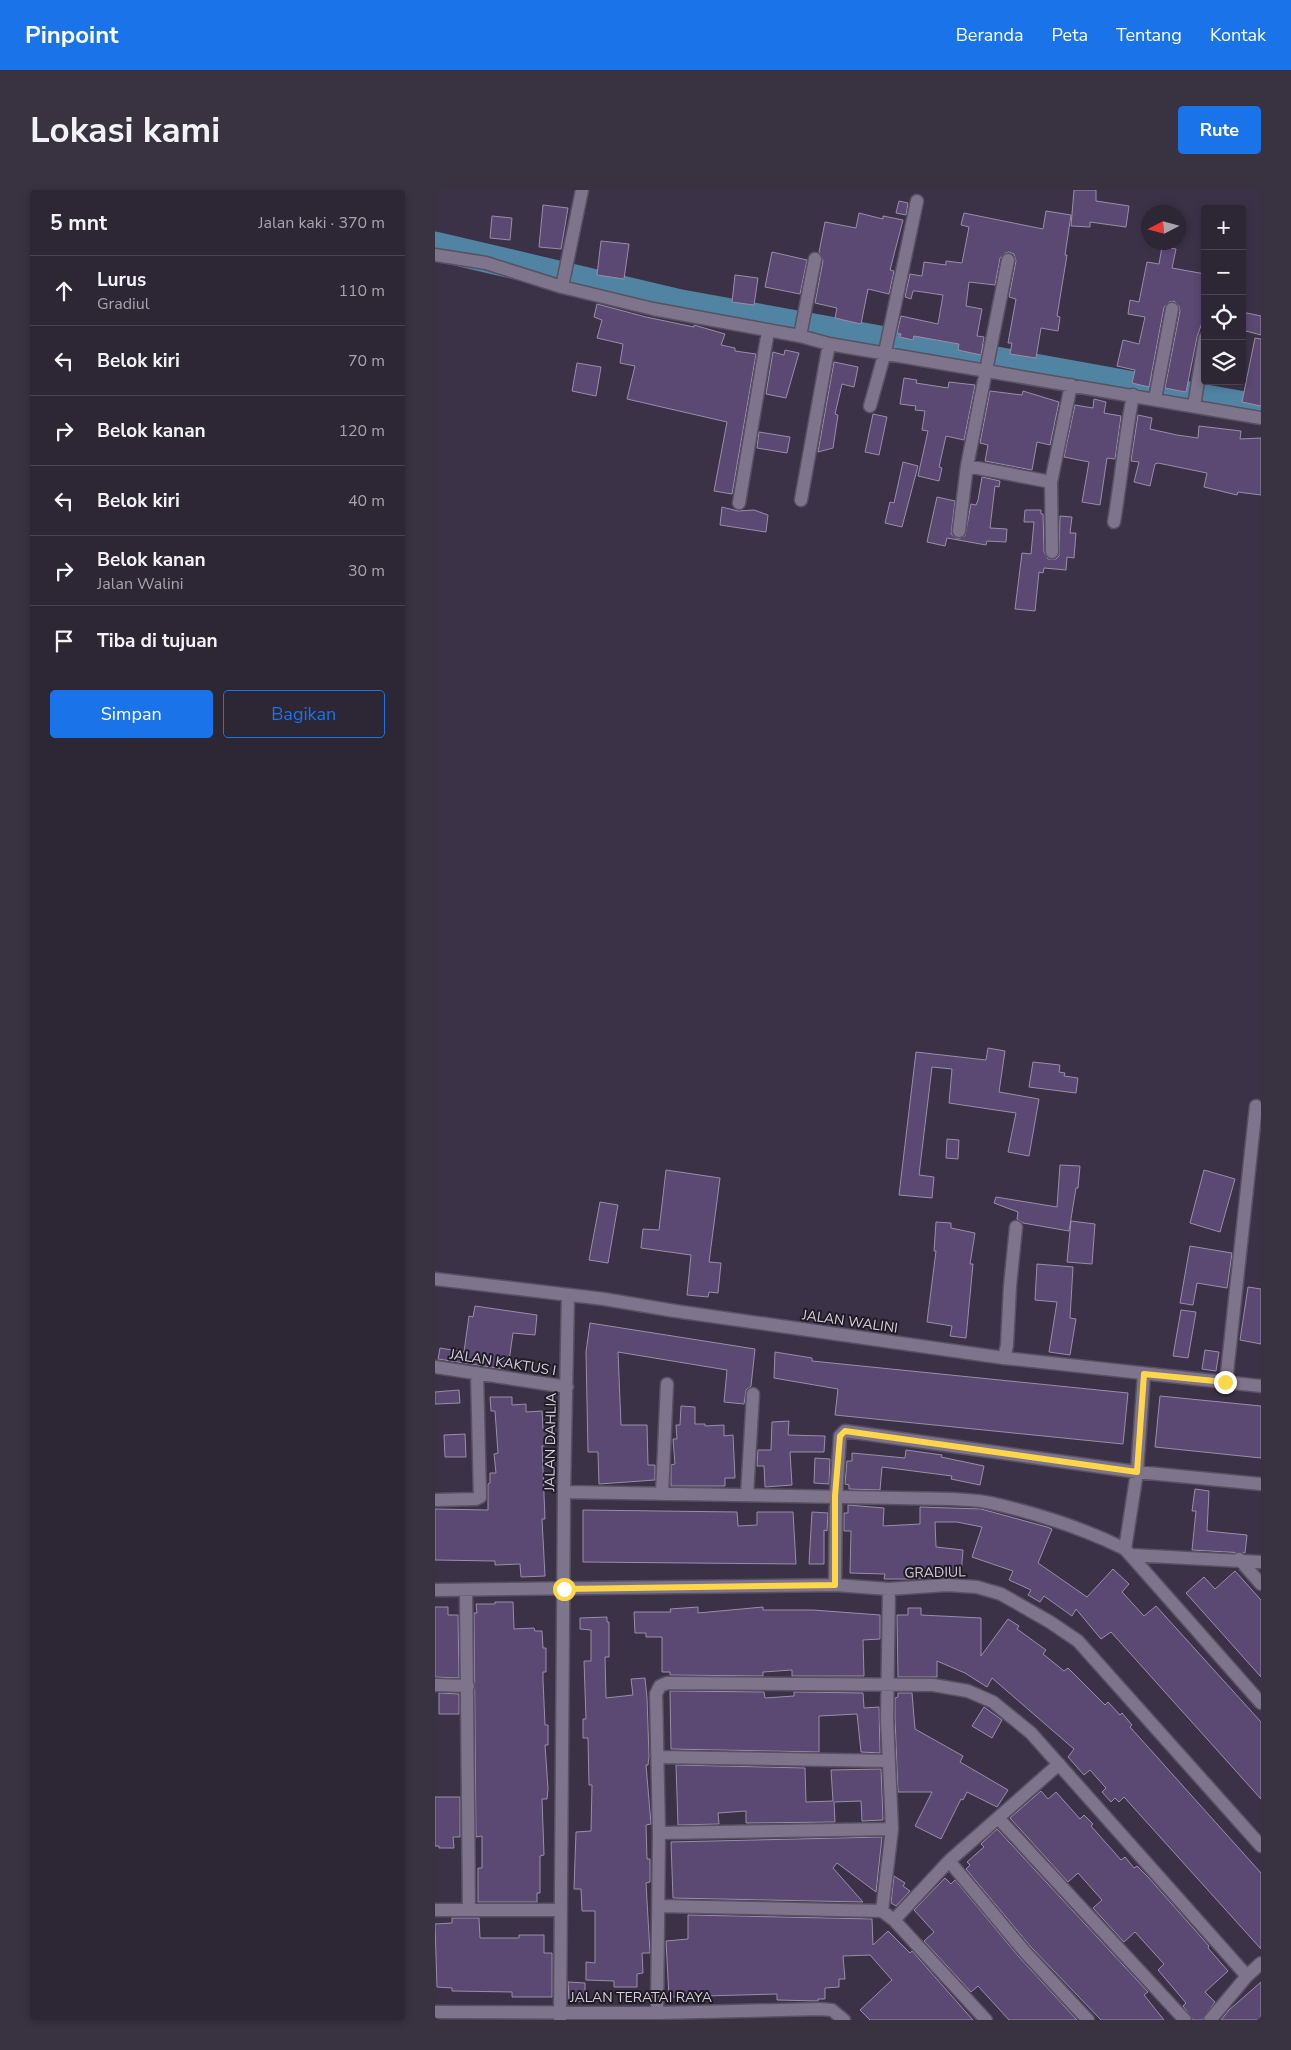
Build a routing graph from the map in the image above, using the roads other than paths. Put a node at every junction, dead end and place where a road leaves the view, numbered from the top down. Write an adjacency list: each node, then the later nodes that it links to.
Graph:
1 (582, 190): 6 (street)
2 (917, 201): 12 (street)
3 (435, 255): 6 (street)
4 (815, 259): 8 (street)
5 (1008, 260): 13 (street)
6 (563, 283): 9 (street)
7 (1172, 309): 15 (street)
8 (801, 330): 9 (street); 11 (street)
9 (768, 331): 23 (street)
10 (1205, 340): 17 (street)
11 (829, 344): 12 (street); 22 (street)
12 (887, 344): 13 (street); 18 (street)
13 (986, 364): 14 (street); 20 (street)
14 (1071, 385): 16 (street); 21 (street)
15 (1157, 393): 16 (street); 17 (street)
16 (1133, 395): 24 (street)
17 (1195, 399): 19 (street)
18 (870, 406)
19 (1261, 418)
20 (967, 466): 21 (street); 25 (street)
21 (1051, 482): 26 (street)
22 (801, 500)
23 (739, 503)
24 (1114, 522)
25 (959, 531)
26 (1052, 552)
27 (1256, 1106): 35 (street)
28 (1016, 1227): 31 (street)
29 (435, 1278): 30 (street, JALAN WALINI)
30 (568, 1296): 31 (street, JALAN WALINI); 38 (street, JALAN DAHLIA)
31 (1004, 1358): 34 (street, JALAN WALINI)
32 (435, 1367): 33 (street, JALAN KAKTUS I)
33 (477, 1373): 38 (street, JALAN KAKTUS I); 46 (street)
34 (1144, 1374): 35 (street, JALAN WALINI); 40 (street)
35 (1225, 1382): 37 (street, JALAN WALINI)
36 (667, 1384): 43 (street)
37 (1261, 1386)
38 (567, 1387): 42 (street, JALAN DAHLIA)
39 (753, 1394): 44 (street)
40 (1137, 1472): 41 (street); 45 (street); 47 (street)
41 (1261, 1484)
42 (564, 1492): 43 (street); 52 (street, JALAN DAHLIA)
43 (662, 1494): 44 (street)
44 (747, 1495): 45 (street)
45 (835, 1496): 47 (street); 51 (street)
46 (435, 1500)
47 (1128, 1552): 48 (street); 59 (street)
48 (1239, 1559): 49 (street); 50 (street)
49 (1261, 1562)
50 (1261, 1584)
51 (835, 1585): 52 (street, GRADIUL); 53 (street, GRADIUL)
52 (564, 1589): 55 (street, GRADIUL); 71 (street, JALAN DAHLIA)
53 (889, 1589): 57 (street); 66 (street, GRADIUL)
54 (435, 1590): 55 (street, GRADIUL)
55 (466, 1591): 58 (street)
56 (435, 1685): 58 (street)
57 (887, 1685): 60 (street); 61 (street); 62 (street)
58 (468, 1686): 70 (street)
59 (1261, 1703)
60 (658, 1757): 61 (street); 65 (street)
61 (889, 1761): 64 (street)
62 (1059, 1764): 63 (street); 75 (street)
63 (999, 1819): 67 (street); 82 (street)
64 (892, 1829): 65 (street); 72 (street)
65 (659, 1833): 68 (street)
66 (1261, 1846)
67 (949, 1861): 73 (street); 81 (street)
68 (658, 1906): 72 (street); 77 (street)
69 (435, 1910): 70 (street)
70 (469, 1910): 71 (street)
71 (561, 1910): 78 (street, JALAN DAHLIA)
72 (882, 1911): 73 (street)
73 (894, 1920): 80 (street)
74 (1261, 1963): 75 (street)
75 (1247, 1976): 83 (street)
76 (435, 2012): 78 (street, JALAN TERATAI RAYA)
77 (657, 2014): 78 (street, JALAN TERATAI RAYA); 79 (street, JALAN TERATAI RAYA)
78 (560, 2016)
79 (844, 2020)
80 (985, 2020)
81 (1087, 2020)
82 (1185, 2020)
83 (1210, 2020)

